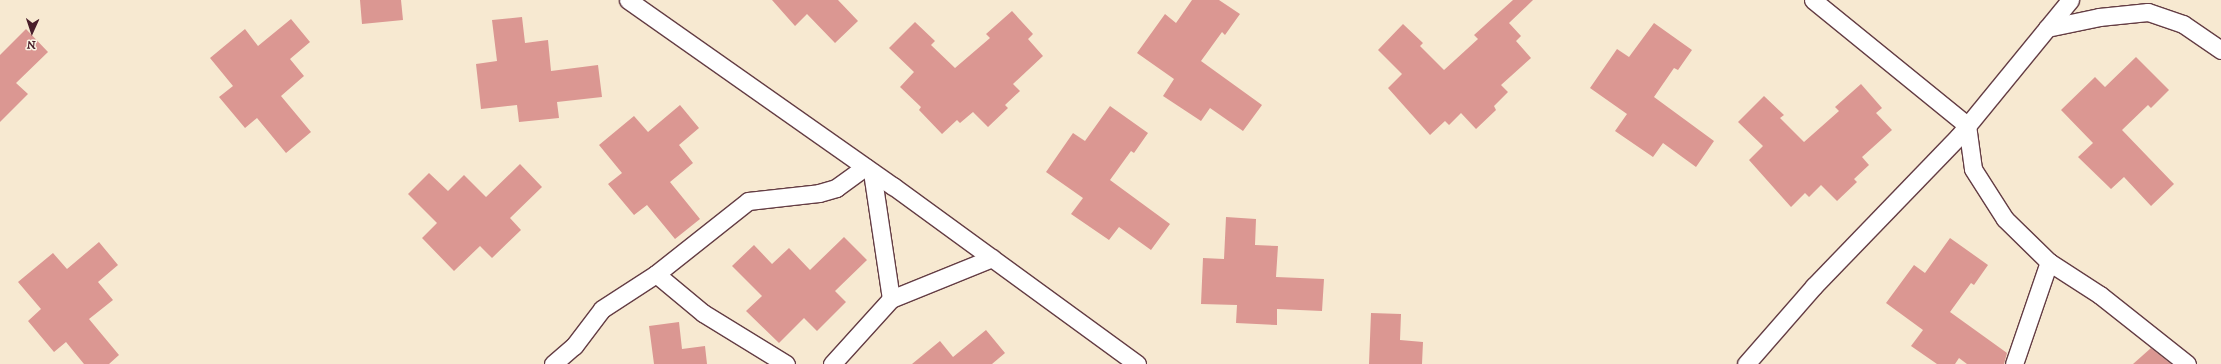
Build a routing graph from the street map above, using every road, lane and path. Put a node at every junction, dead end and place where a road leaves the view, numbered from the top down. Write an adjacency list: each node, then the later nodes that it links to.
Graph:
1 (628, 0): 7 (street)
2 (1813, 0): 6 (street)
3 (2070, 0): 4 (street)
4 (2047, 28): 5 (street); 6 (street)
5 (2221, 50)
6 (1967, 125): 9 (street); 16 (street)
7 (869, 169): 8 (street); 10 (street); 11 (street)
8 (992, 258): 11 (street); 15 (street)
9 (2049, 262): 17 (street); 18 (street)
10 (656, 274): 12 (street); 13 (street)
11 (891, 299): 14 (street)
12 (553, 364)
13 (786, 364)
14 (832, 364)
15 (1137, 364)
16 (1746, 364)
17 (2014, 364)
18 (2187, 364)

